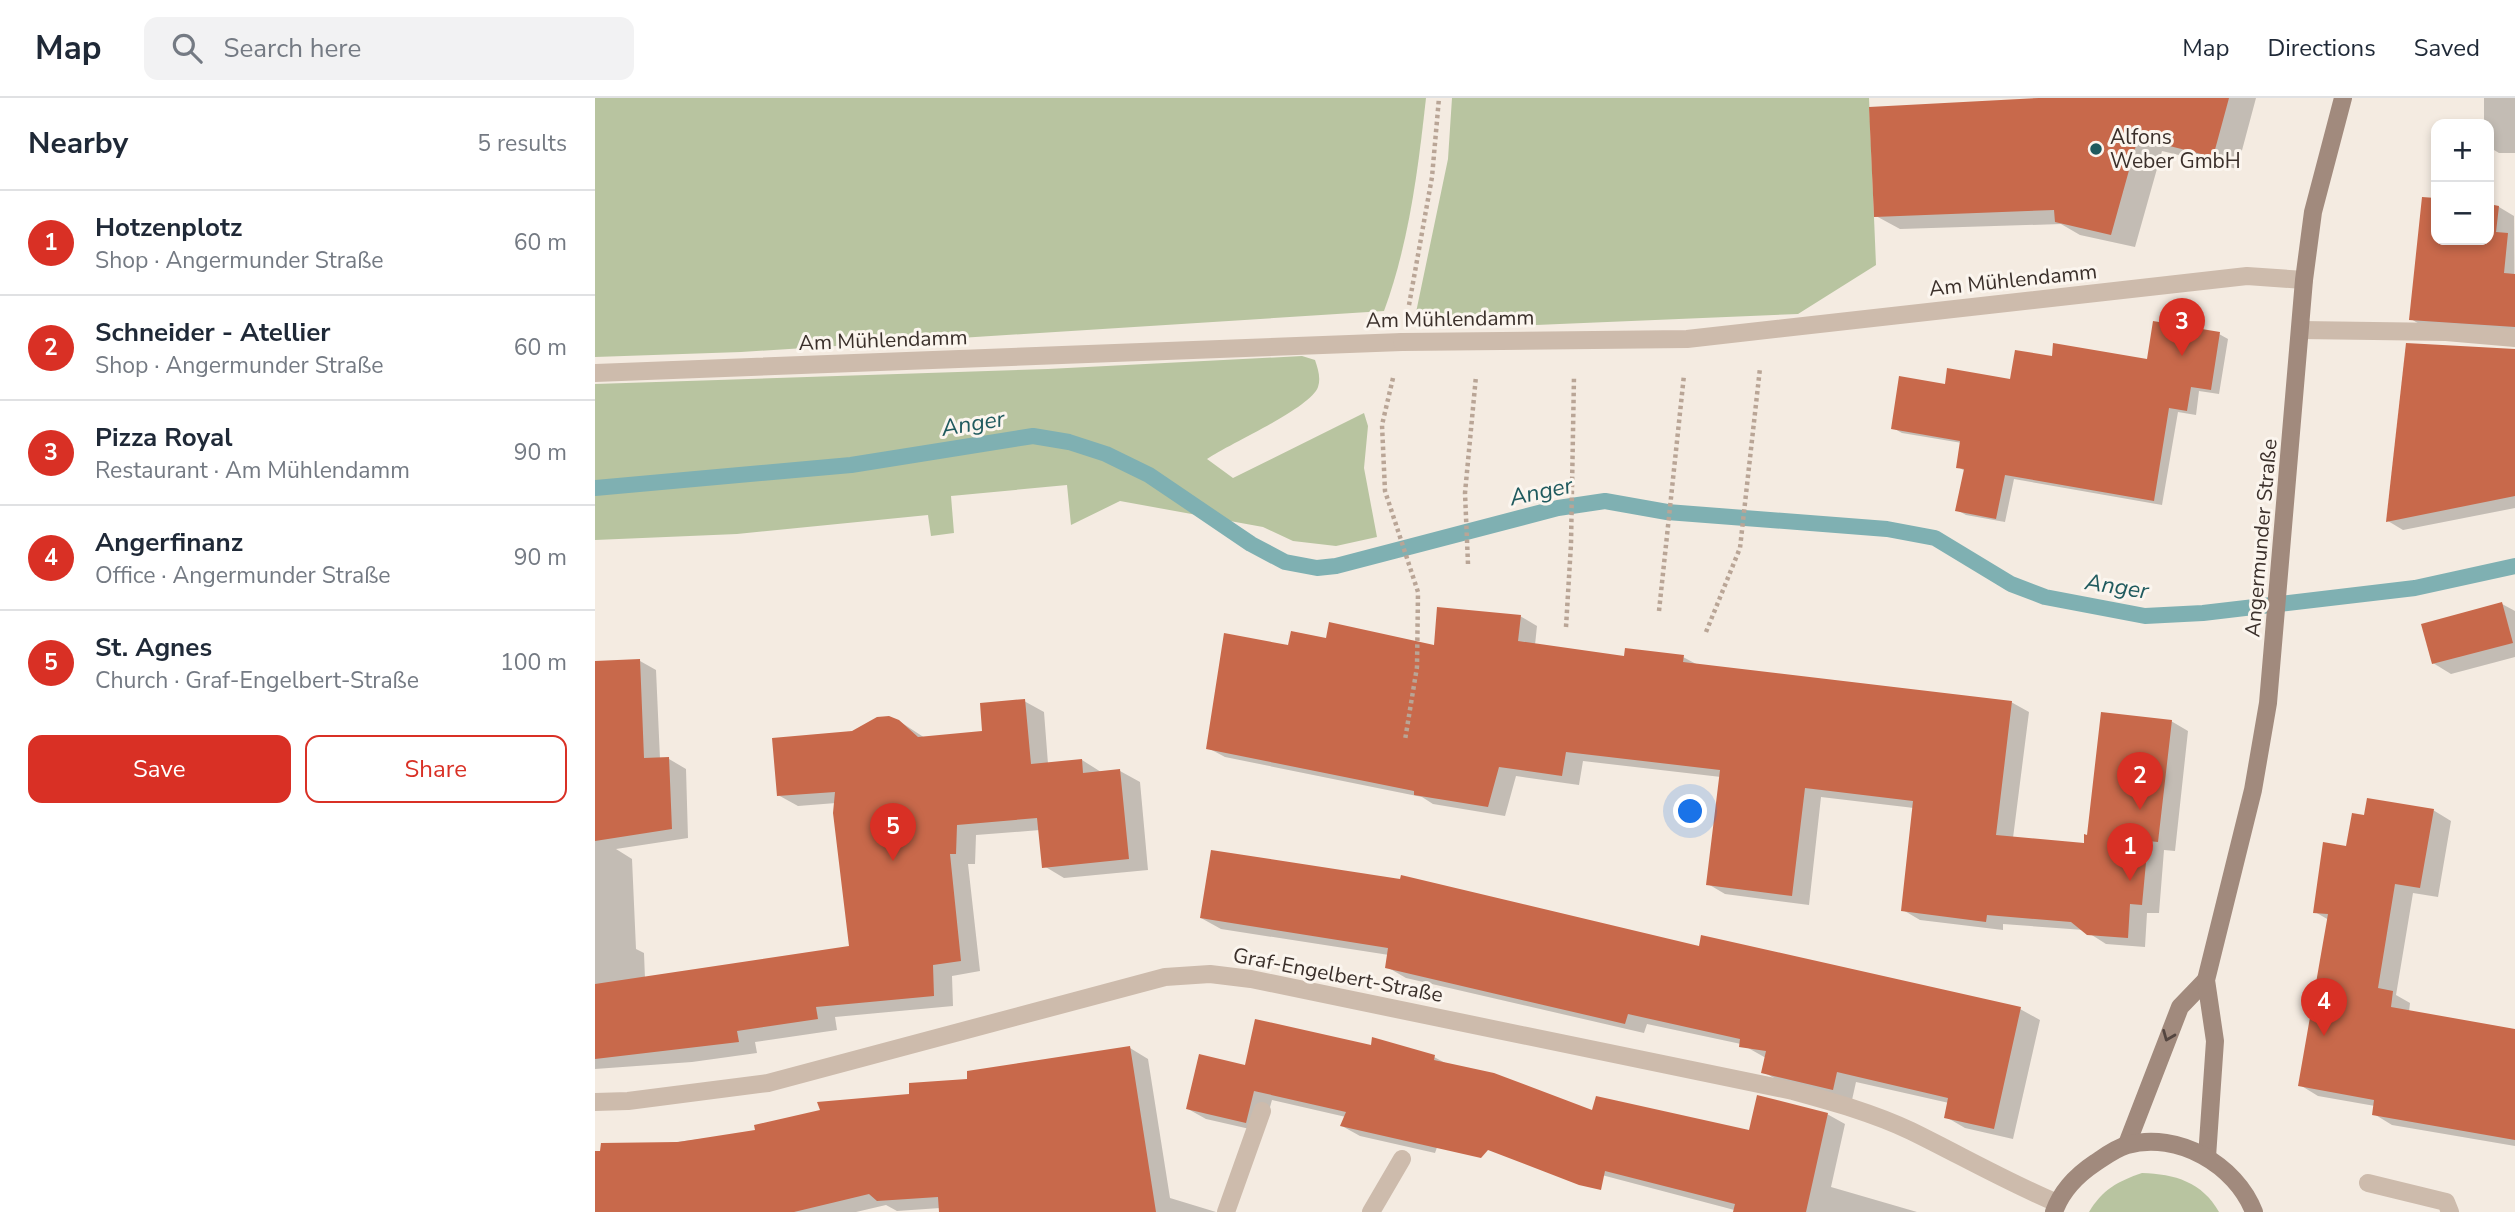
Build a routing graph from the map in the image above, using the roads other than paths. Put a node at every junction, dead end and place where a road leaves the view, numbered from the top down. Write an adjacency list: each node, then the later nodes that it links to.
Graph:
1 (2343, 98): 2 (main road, Angermunder Straße)
2 (2304, 280): 3 (main road, Angermunder Straße); 5 (street, Am Mühlendamm)
3 (2301, 330): 4 (street); 6 (main road, Angermunder Straße)
4 (2515, 338)
5 (595, 373)
6 (2206, 980): 9 (main road, one-way to 9); 10 (main road, Angermunder Straße)
7 (595, 1102): 13 (street, Graf-Engelbert-Straße)
8 (1262, 1111): 14 (street)
9 (2127, 1144): 10 (main road); 13 (main road)
10 (2207, 1157): 16 (main road)
11 (1402, 1159): 15 (street)
12 (2368, 1184): 17 (street)
13 (2056, 1208)
14 (1226, 1212)
15 (1371, 1212)
16 (2254, 1212)
17 (2450, 1212)

